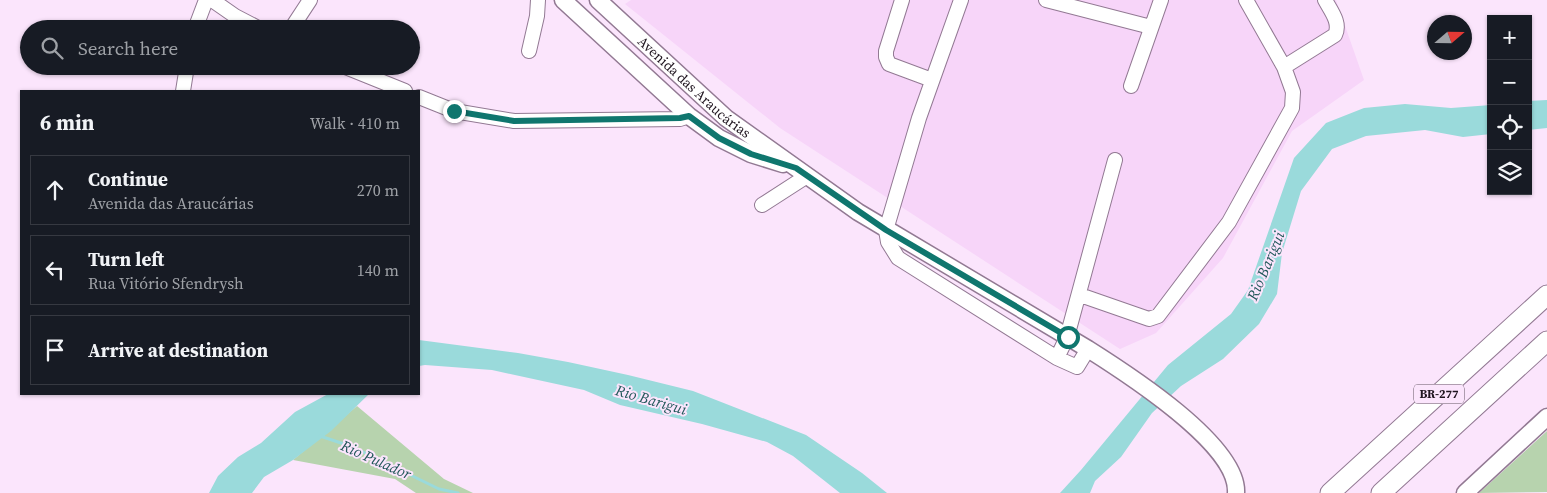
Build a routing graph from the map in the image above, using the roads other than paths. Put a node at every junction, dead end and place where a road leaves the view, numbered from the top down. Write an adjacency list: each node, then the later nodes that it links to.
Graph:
1 (206, 0): 13 (street)
2 (212, 0): 14 (street)
3 (310, 0): 15 (street)
4 (538, 0): 17 (street)
5 (564, 0): 26 (main road, Avenida das Araucárias)
6 (598, 0): 27 (main road, Avenida das Araucárias)
7 (902, 0): 21 (street)
8 (961, 0): 21 (street)
9 (1161, 0): 16 (street)
10 (1246, 0): 18 (street)
11 (1325, 0): 18 (street)
12 (1055, 1): 16 (street)
13 (198, 20)
14 (243, 20)
15 (297, 20)
16 (1150, 27): 22 (street)
17 (529, 51)
18 (1284, 67): 32 (street)
19 (186, 75): 23 (street)
20 (365, 75): 24 (street)
21 (932, 80): 31 (street)
22 (1131, 86)
23 (183, 90)
24 (403, 90)
25 (420, 97): 26 (street)
26 (689, 116): 27 (main road); 29 (main road, Avenida das Araucárias)
27 (726, 118): 29 (main road, Avenida das Araucárias)
28 (1115, 160): 32 (street)
29 (802, 172): 30 (street); 31 (main road, Avenida das Araucárias)
30 (762, 205)
31 (886, 230): 34 (main road, Avenida das Araucárias); 37 (street)
32 (1080, 295): 34 (street)
33 (1547, 295): 40 (highway, BR-277)
34 (1068, 337): 36 (main road, Avenida das Araucárias); 37 (street)
35 (1547, 341): 41 (highway, BR-277)
36 (1088, 349): 37 (street); 39 (main road, Avenida das Araucárias)
37 (1057, 358)
38 (1547, 417): 42 (main road)
39 (1236, 489)
40 (1330, 493)
41 (1381, 493)
42 (1465, 493)

